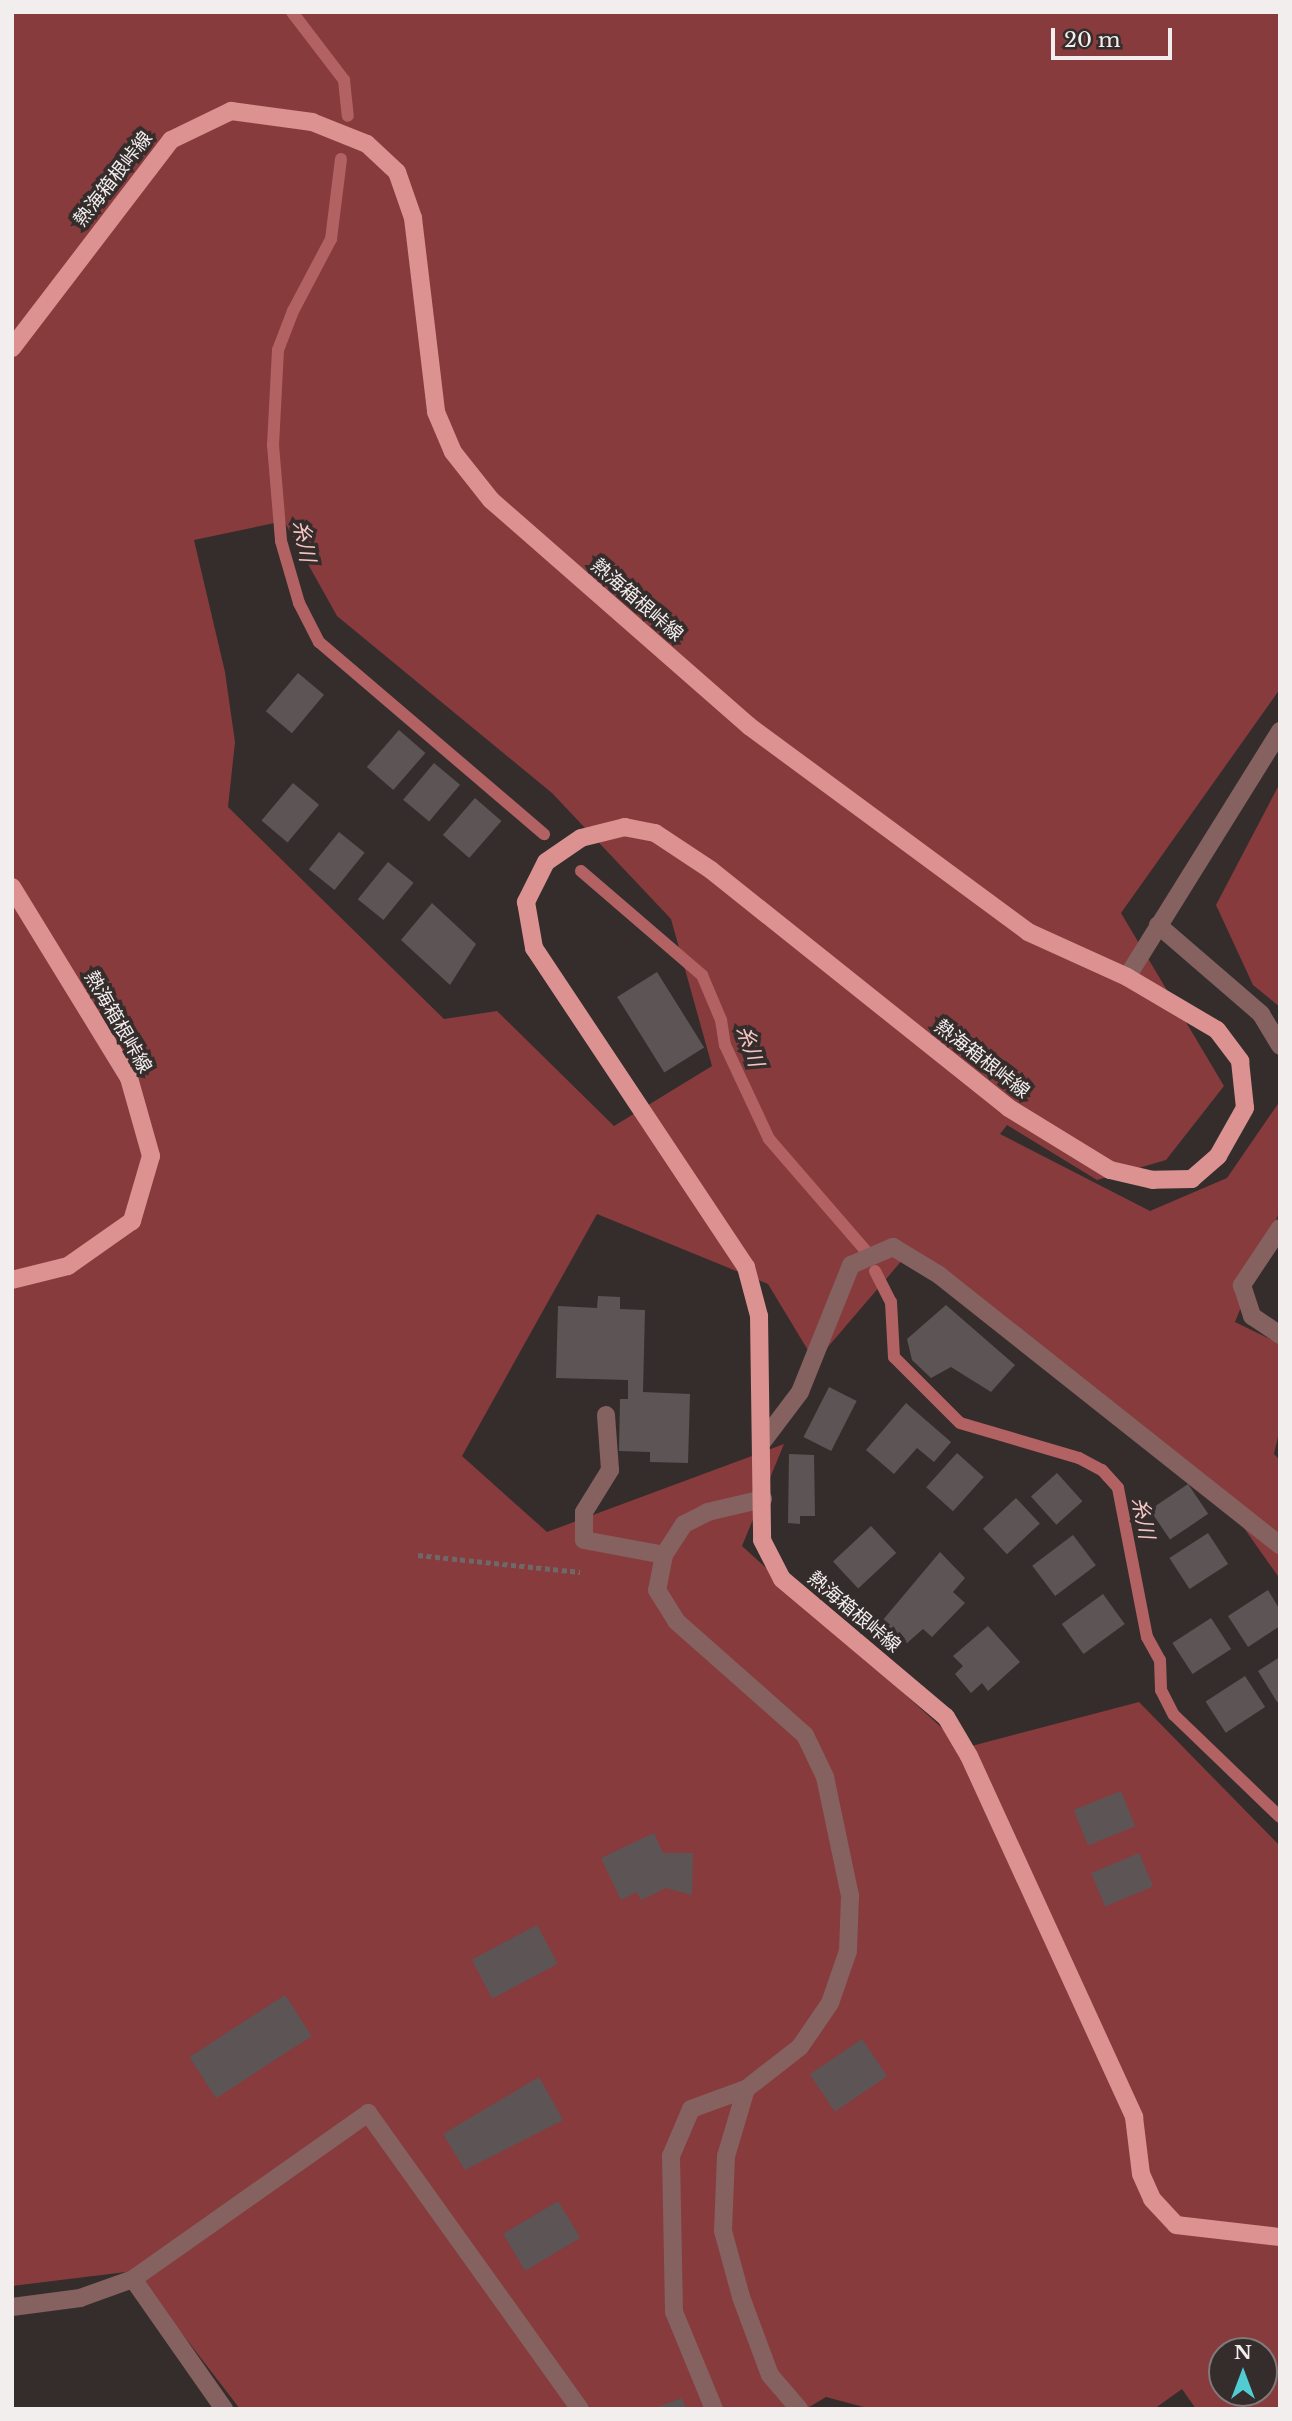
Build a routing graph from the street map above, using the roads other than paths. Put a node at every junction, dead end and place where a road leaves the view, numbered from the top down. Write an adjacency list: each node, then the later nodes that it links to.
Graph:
1 (12, 348): 5 (main road, 熱海箱根峠線)
2 (1280, 731): 4 (street)
3 (12, 887): 8 (main road, 熱海箱根峠線)
4 (1158, 926): 5 (street); 6 (street)
5 (1126, 977): 11 (main road, 熱海箱根峠線)
6 (1280, 1046)
7 (1280, 1228): 9 (street)
8 (12, 1280)
9 (1280, 1335)
10 (606, 1415): 14 (street)
11 (763, 1441): 12 (main road, 熱海箱根峠線); 13 (street)
12 (763, 1499): 14 (street); 16 (main road, 熱海箱根峠線)
13 (1280, 1545)
14 (664, 1555): 15 (street)
15 (746, 2090): 21 (street); 22 (street)
16 (1280, 2237)
17 (133, 2279): 18 (street); 19 (street); 20 (street)
18 (12, 2307)
19 (224, 2409)
20 (580, 2409)
21 (715, 2409)
22 (799, 2409)

